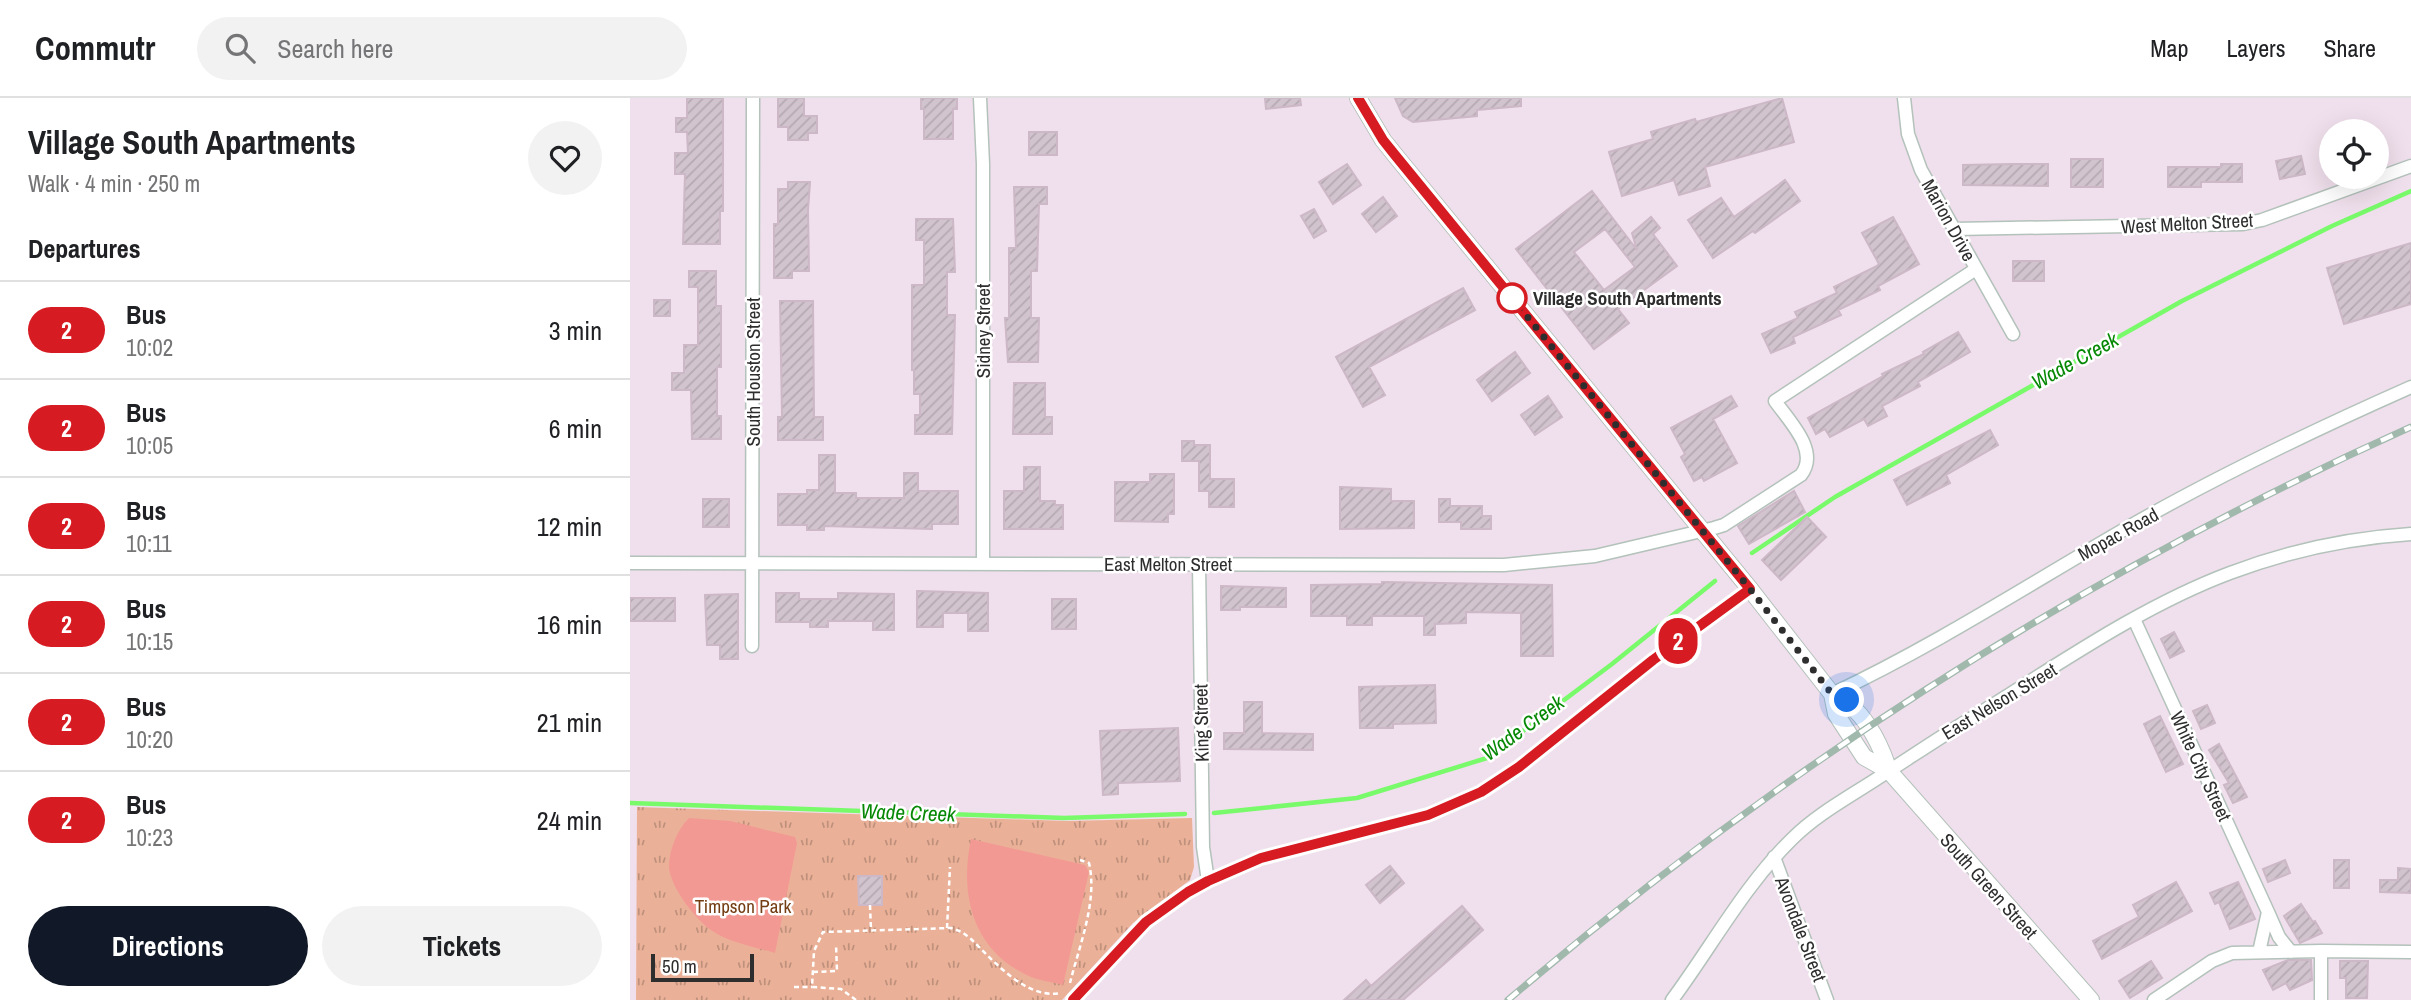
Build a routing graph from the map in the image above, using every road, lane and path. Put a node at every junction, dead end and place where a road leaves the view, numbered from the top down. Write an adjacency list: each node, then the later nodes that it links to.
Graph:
1 (753, 98): 14 (street, South Houston Street)
2 (981, 98): 13 (street, Sidney Street)
3 (1358, 98): 10 (street, South Green Street)
4 (1904, 98): 6 (street, Marion Drive)
5 (2411, 166): 6 (street, West Melton Street)
6 (1954, 229): 7 (street, Marion Drive)
7 (1976, 269): 8 (street, Marion Drive); 10 (street)
8 (2013, 334)
9 (2411, 387): 19 (street, Mopac Road)
10 (1702, 531): 15 (street, East Melton Street); 16 (street, South Green Street)
11 (2411, 534): 17 (street, East Nelson Street)
12 (630, 563): 14 (street, East Melton Street)
13 (984, 563): 14 (street, East Melton Street); 15 (street, East Melton Street)
14 (753, 564): 18 (street, South Houston Street)
15 (1199, 564): 24 (street, King Street)
16 (1750, 589): 19 (street, South Green Street); 24 (street)
17 (2134, 619): 20 (street, East Nelson Street); 26 (street, White City Street)
18 (752, 646)
19 (1832, 694): 20 (street, South Green Street)
20 (1889, 771): 21 (street, East Nelson Street); 41 (street, South Green Street)
21 (1774, 858): 39 (street, East Nelson Street); 40 (street, Avondale Street)
22 (1080, 860): 27 (path)
23 (950, 867): 27 (path)
24 (1208, 881): 38 (street)
25 (870, 905): 28 (path)
26 (2268, 912): 31 (street); 32 (street, White City Street)
27 (947, 928): 28 (path)
28 (872, 930): 34 (path)
29 (836, 944): 34 (path)
30 (2321, 951): 32 (street); 33 (street); 43 (street)
31 (2259, 952): 32 (street); 42 (street)
32 (2291, 952)
33 (2411, 952)
34 (813, 972): 36 (path)
35 (794, 987): 36 (path)
36 (812, 987): 37 (path)
37 (856, 1000)
38 (1073, 1000)
39 (1672, 1000)
40 (1827, 1000)
41 (2091, 1000)
42 (2154, 1000)
43 (2321, 1000)

